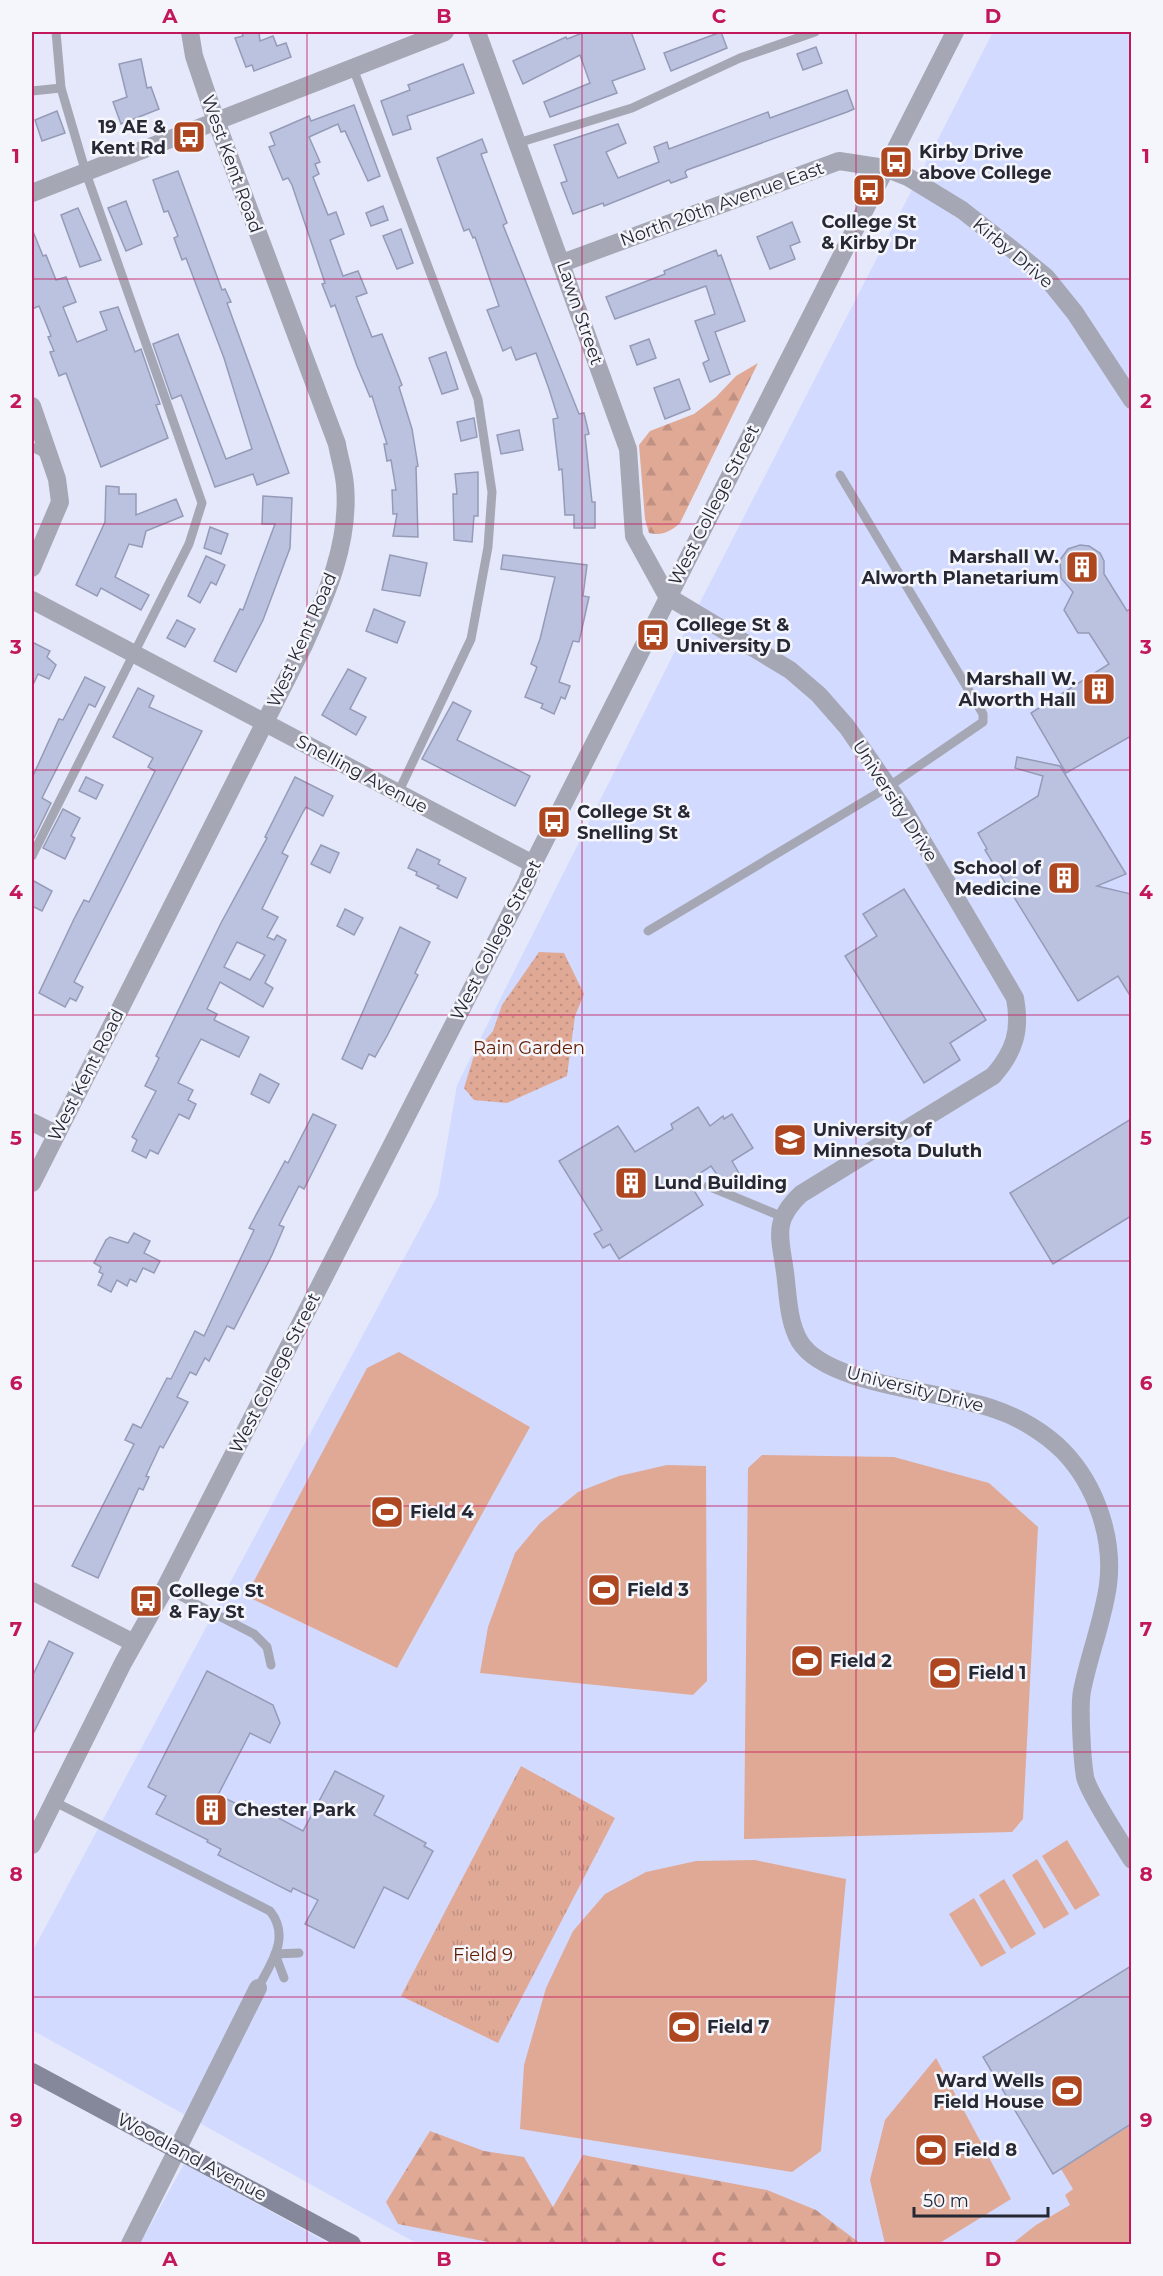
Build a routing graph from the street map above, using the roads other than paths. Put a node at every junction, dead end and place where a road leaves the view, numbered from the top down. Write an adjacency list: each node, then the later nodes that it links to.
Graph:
1 (56, 32): 8 (lane)
2 (190, 32): 10 (street, West Kent Road)
3 (445, 32): 7 (street)
4 (477, 32): 11 (street, Lawn Street)
5 (814, 32): 11 (lane)
6 (954, 32): 12 (street, West College Street)
7 (353, 68): 10 (street); 27 (lane)
8 (61, 88): 9 (lane); 13 (lane)
9 (32, 91)
10 (216, 121): 13 (street); 25 (street, West Kent Road)
11 (518, 143): 15 (street, Lawn Street)
12 (885, 168): 15 (street, North 20th Avenue East); 16 (street, Kirby Drive); 22 (street, West College Street)
13 (86, 173): 14 (street); 24 (lane)
14 (32, 192)
15 (562, 263): 22 (street, Lawn Street)
16 (1131, 400)
17 (32, 406): 19 (street)
18 (32, 447): 19 (lane)
19 (50, 456): 21 (street)
20 (840, 475): 26 (lane)
21 (32, 568)
22 (667, 596): 26 (street, University Drive); 29 (street, West College Street)
23 (32, 600): 24 (street, Snelling Avenue)
24 (135, 653): 25 (street, Snelling Avenue); 28 (lane)
25 (265, 723): 27 (street, Snelling Avenue); 32 (street, West Kent Road)
26 (888, 787): 30 (lane); 35 (street, University Drive)
27 (398, 793): 29 (street, Snelling Avenue)
28 (32, 856)
29 (533, 864): 36 (street, West College Street)
30 (648, 931)
31 (32, 1122): 32 (street)
32 (56, 1134): 33 (street, West Kent Road)
33 (32, 1183)
34 (708, 1186): 35 (lane)
35 (783, 1217): 42 (street, University Drive)
36 (165, 1588): 38 (street, West College Street); 39 (lane)
37 (32, 1591): 38 (street)
38 (134, 1643): 40 (street, West College Street)
39 (271, 1665)
40 (53, 1801): 41 (street, West College Street); 44 (lane)
41 (32, 1845)
42 (1131, 1860)
43 (299, 1953): 44 (lane)
44 (275, 1954): 45 (lane); 46 (lane)
45 (284, 1978)
46 (258, 1988): 48 (street)
47 (32, 2072): 48 (main road, Woodland Avenue)
48 (178, 2149): 49 (street); 50 (main road, Woodland Avenue)
49 (130, 2244)
50 (352, 2244)

